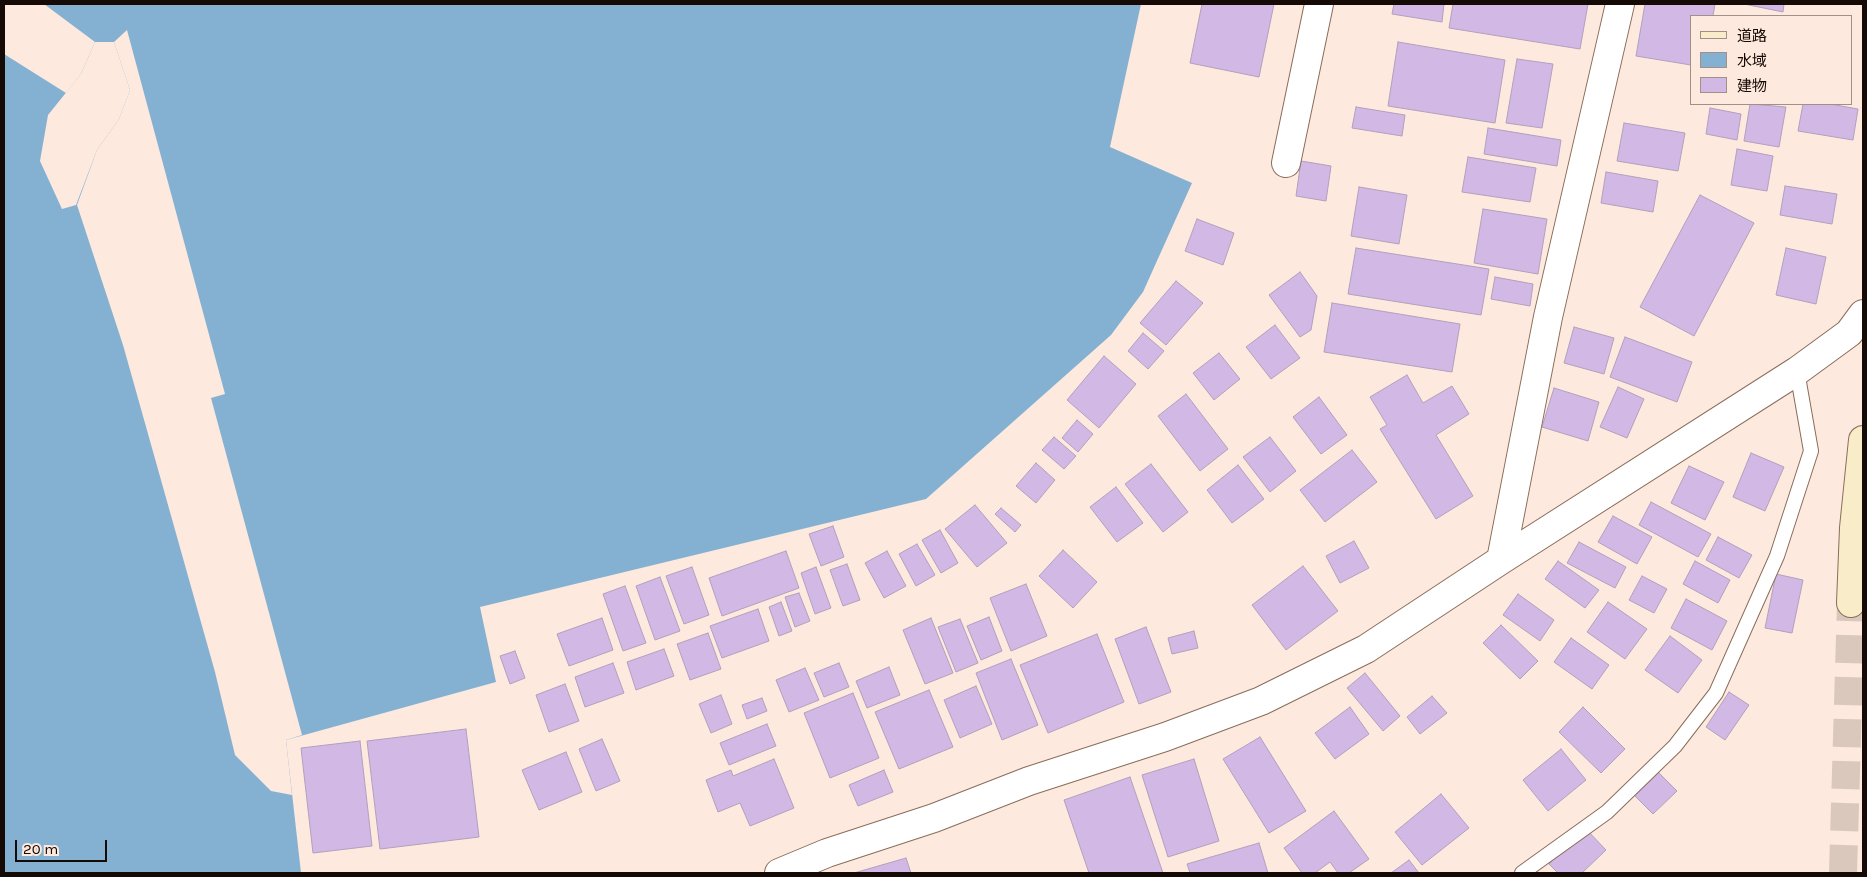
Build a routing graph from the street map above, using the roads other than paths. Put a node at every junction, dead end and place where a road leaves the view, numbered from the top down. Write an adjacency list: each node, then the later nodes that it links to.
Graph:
1 (1319, 4): 3 (street)
2 (1620, 4): 7 (street)
3 (1286, 164)
4 (1863, 314): 5 (street)
5 (1797, 371): 7 (street); 10 (lane)
6 (1863, 440): 8 (main road)
7 (1501, 560): 9 (street)
8 (1851, 603)
9 (779, 873)
10 (1522, 873)

